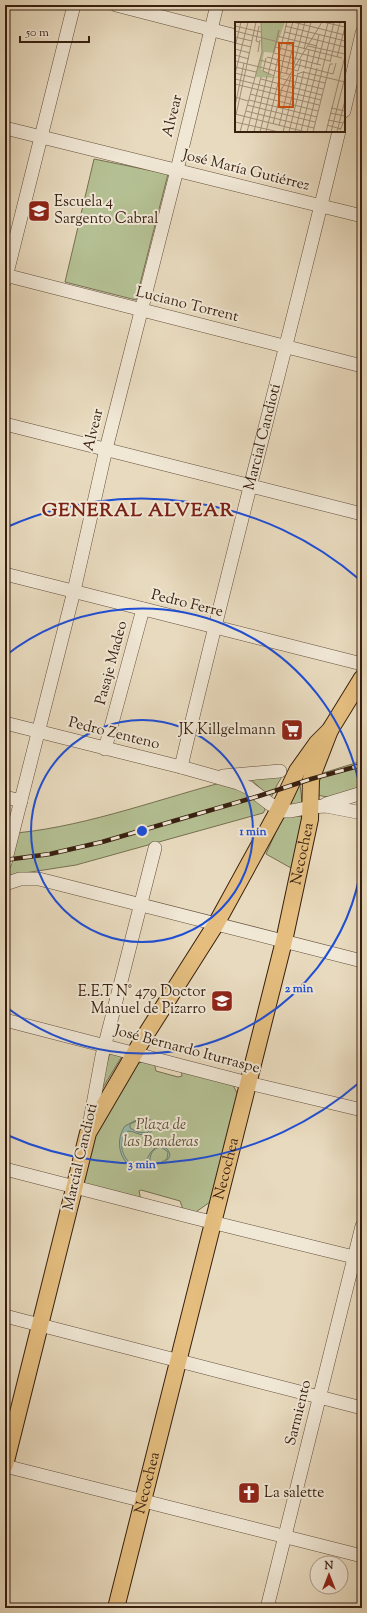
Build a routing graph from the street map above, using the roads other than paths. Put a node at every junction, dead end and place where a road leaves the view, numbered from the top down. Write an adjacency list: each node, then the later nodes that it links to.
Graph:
1 (74, 5): 11 (street)
2 (116, 5): 4 (street)
3 (217, 5): 4 (street, Alvear)
4 (211, 29): 6 (street); 12 (street, Alvear)
5 (362, 33): 7 (street)
6 (235, 36)
7 (354, 65): 8 (street)
8 (345, 106)
9 (5, 128): 11 (street, José María Gutiérrez)
10 (339, 132): 13 (street, Marcial Candioti)
11 (41, 136): 12 (street, José María Gutiérrez); 15 (street)
12 (177, 170): 13 (street, José María Gutiérrez); 16 (street, Alvear)
13 (321, 206): 14 (street, José María Gutiérrez); 17 (street, Marcial Candioti)
14 (362, 216)
15 (5, 277): 16 (street, Luciano Torrent)
16 (141, 309): 17 (street, Luciano Torrent); 20 (street, Alvear)
17 (287, 346): 18 (street, Luciano Torrent); 21 (street, Marcial Candioti)
18 (362, 366)
19 (5, 424): 20 (street)
20 (106, 449): 21 (street); 24 (street, Alvear)
21 (250, 486): 22 (street); 26 (street, Marcial Candioti)
22 (362, 514)
23 (5, 574): 24 (street, Pedro Ferre)
24 (74, 591): 25 (street, Pedro Ferre); 31 (street, Alvear)
25 (143, 609): 26 (street, Pedro Ferre); 32 (street, Pasaje Madeo)
26 (214, 627): 27 (street, Pedro Ferre); 33 (street, Marcial Candioti)
27 (362, 664)
28 (362, 678): 30 (main road)
29 (5, 723): 31 (street, Pedro Zenteno)
30 (330, 730): 39 (main road, Necochea); 40 (main road)
31 (38, 731): 32 (street, Pedro Zenteno); 38 (street, Alvear)
32 (105, 749): 33 (street, Pedro Zenteno)
33 (181, 767): 35 (street, Pedro Zenteno)
34 (280, 771): 35 (street, Pedro Zenteno)
35 (215, 777): 40 (street, Pedro Zenteno)
36 (362, 793): 39 (street)
37 (5, 797): 38 (street)
38 (21, 801): 43 (street, Alvear)
39 (314, 807): 40 (street); 41 (street); 47 (main road, Necochea)
40 (279, 810): 46 (main road)
41 (362, 813)
42 (155, 848): 45 (street, Marcial Candioti)
43 (5, 863)
44 (5, 884): 45 (street)
45 (140, 905): 46 (street); 50 (street, Marcial Candioti)
46 (216, 924): 47 (street); 51 (main road)
47 (284, 941): 48 (street); 52 (main road, Necochea)
48 (362, 961)
49 (5, 1020): 50 (street, José Bernardo Iturraspe)
50 (105, 1045): 51 (street, José Bernardo Iturraspe); 54 (street, Marcial Candioti)
51 (136, 1053): 52 (street, José Bernardo Iturraspe); 54 (main road)
52 (248, 1083): 53 (street, José Bernardo Iturraspe); 57 (main road, Necochea)
53 (362, 1110)
54 (88, 1133): 56 (main road, Marcial Candioti)
55 (5, 1169): 56 (street)
56 (74, 1186): 57 (street); 61 (main road, Marcial Candioti)
57 (214, 1222): 59 (street); 62 (main road, Necochea)
58 (362, 1226): 59 (street, Sarmiento)
59 (358, 1258): 63 (street, Sarmiento)
60 (5, 1316): 61 (street)
61 (40, 1325): 62 (street); 65 (main road, Marcial Candioti)
62 (178, 1361): 63 (street); 66 (main road, Necochea)
63 (319, 1397): 64 (street); 67 (street, Sarmiento)
64 (362, 1408)
65 (5, 1466): 66 (street)
66 (142, 1500): 67 (street); 69 (main road, Necochea)
67 (284, 1537): 68 (street); 70 (street, Sarmiento)
68 (362, 1556)
69 (116, 1608)
70 (267, 1608)

